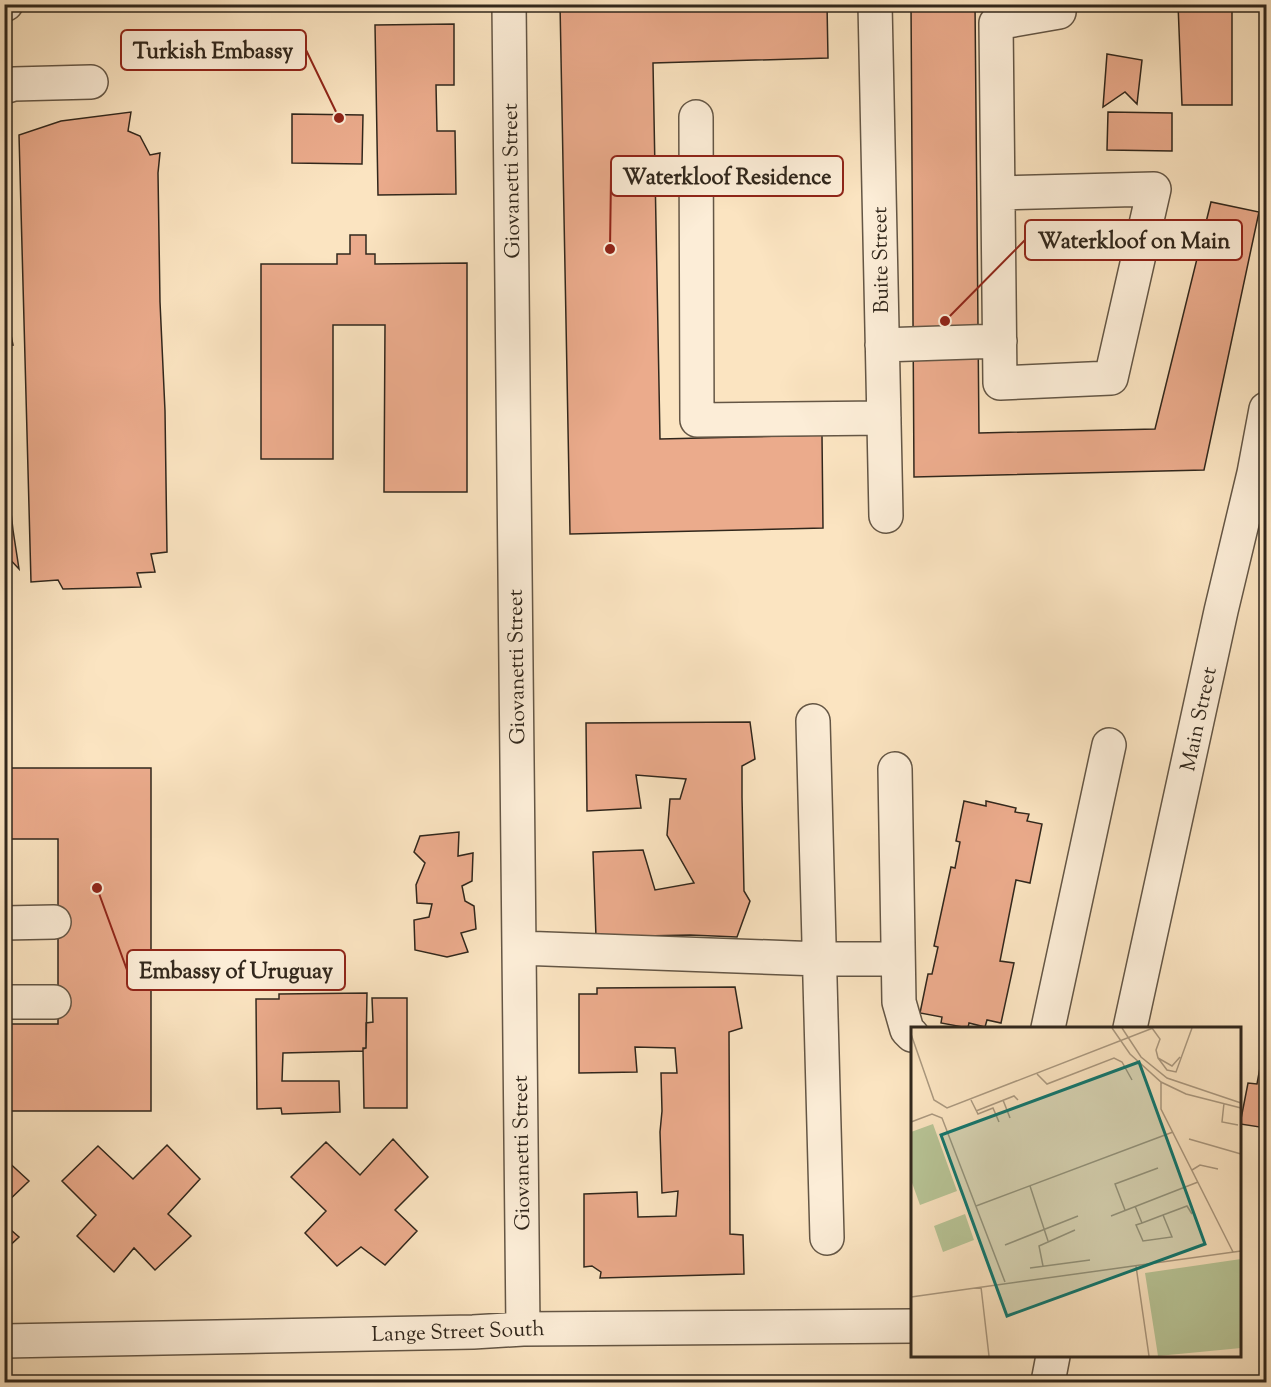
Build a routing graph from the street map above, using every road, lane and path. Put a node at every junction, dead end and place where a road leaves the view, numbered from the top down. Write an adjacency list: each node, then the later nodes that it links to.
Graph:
1 (509, 4): 19 (street, Giovanetti Street)
2 (875, 4): 9 (street, Buite Street)
3 (1059, 12): 7 (street)
4 (91, 82): 5 (street)
5 (4, 87)
6 (696, 117): 11 (street)
7 (998, 193): 8 (street); 8 (street)
8 (1000, 341): 9 (street)
9 (882, 345): 11 (street, Buite Street)
10 (1266, 409): 12 (street, Main Street)
11 (884, 418): 13 (street, Buite Street)
12 (1260, 475): 25 (street, Main Street)
13 (886, 516)
14 (813, 721): 20 (street)
15 (1109, 745): 24 (street)
16 (895, 769): 21 (street)
17 (54, 922): 18 (street)
18 (4, 923)
19 (519, 948): 20 (street); 29 (street, Giovanetti Street)
20 (820, 958): 21 (street); 27 (street)
21 (898, 959): 26 (street)
22 (4, 1002): 23 (street)
23 (54, 1002)
24 (1048, 1027)
25 (1130, 1027)
26 (911, 1034)
27 (827, 1238)
28 (911, 1326): 29 (street, Lange Street South)
29 (523, 1329): 30 (street, Lange Street South)
30 (4, 1341)
31 (1053, 1357): 32 (street)
32 (1048, 1383)

